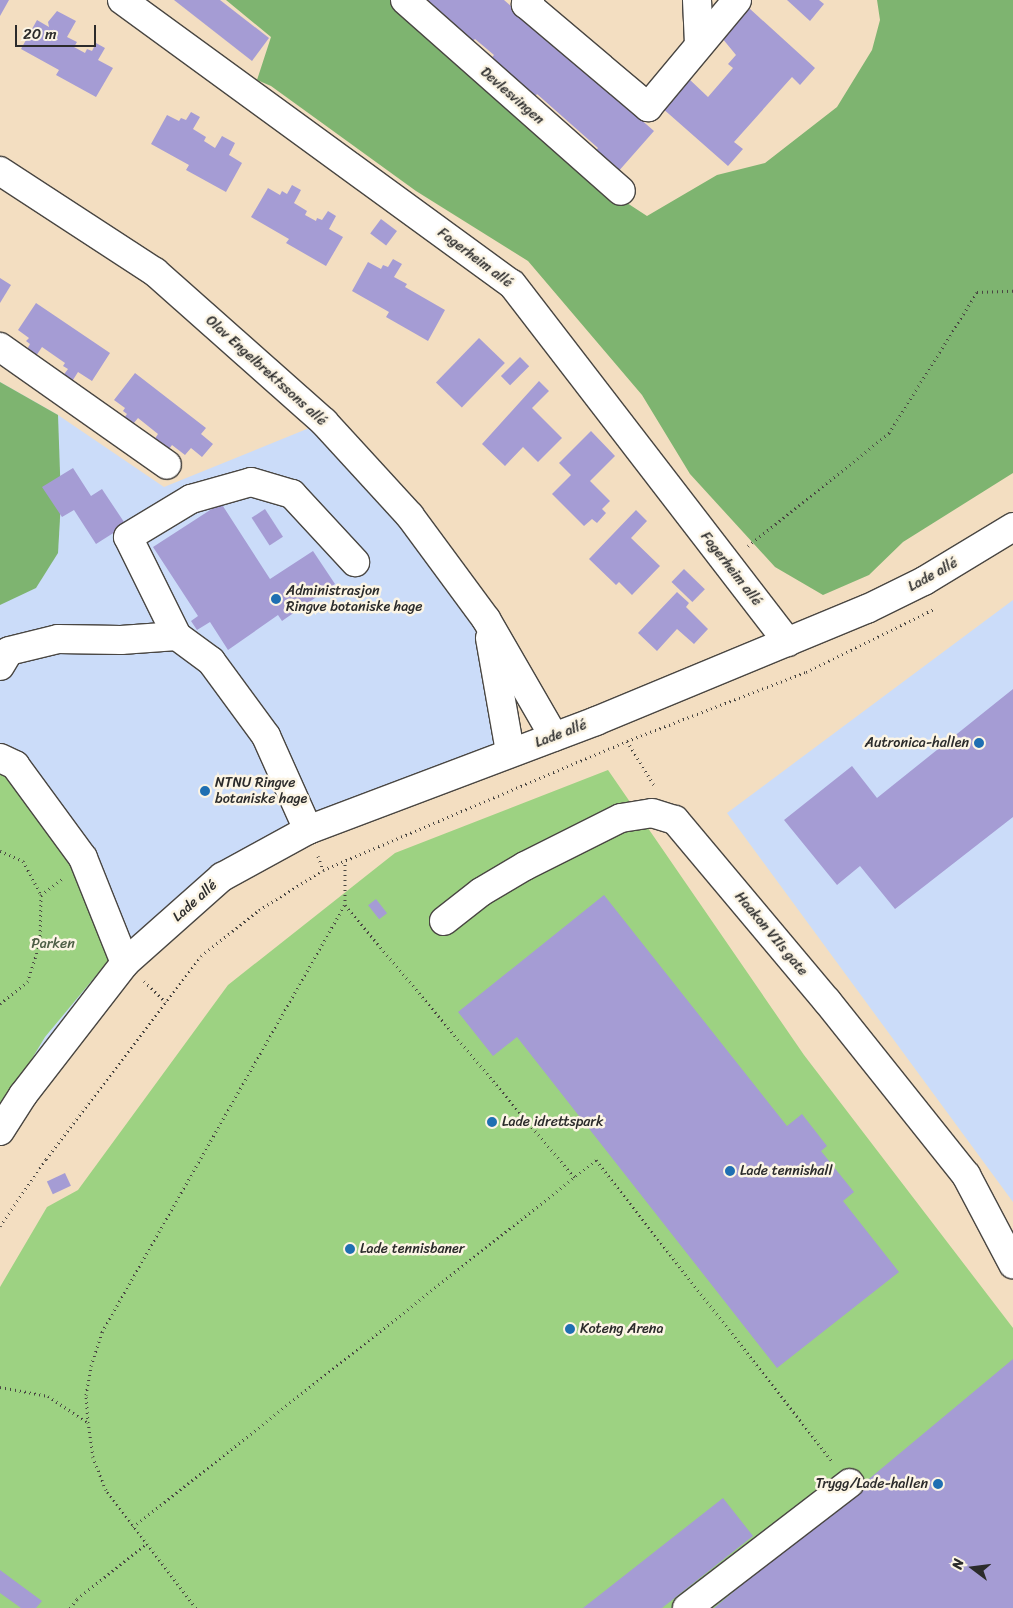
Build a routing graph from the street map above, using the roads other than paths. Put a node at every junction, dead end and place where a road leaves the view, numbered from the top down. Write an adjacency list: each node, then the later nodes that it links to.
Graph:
1 (122, 0): 15 (street, Fagerheim allé)
2 (405, 0): 8 (street, Devlesvingen)
3 (530, 0): 6 (street)
4 (697, 0): 6 (street)
5 (737, 0): 6 (street)
6 (699, 44)
7 (0, 171): 13 (street, Olav Engelbrektssons allé)
8 (621, 191)
9 (0, 347): 10 (street)
10 (167, 465)
11 (1013, 527): 15 (street, Lade allé)
12 (354, 562): 14 (street)
13 (486, 619): 17 (street, Olav Engelbrektssons allé); 18 (street, Olav Engelbrektssons allé)
14 (177, 636): 16 (street); 20 (street)
15 (788, 642): 17 (street, Lade allé)
16 (3, 656)
17 (554, 737): 18 (street, Lade allé)
18 (510, 752): 20 (street, Lade allé)
19 (0, 758): 22 (street)
20 (308, 830): 22 (street, Lade allé)
21 (444, 921): 24 (street, Haakon VIIs gate)
22 (125, 964): 23 (street, Lade allé)
23 (0, 1132)
24 (1013, 1264)
25 (850, 1484): 26 (street)
26 (687, 1608)

